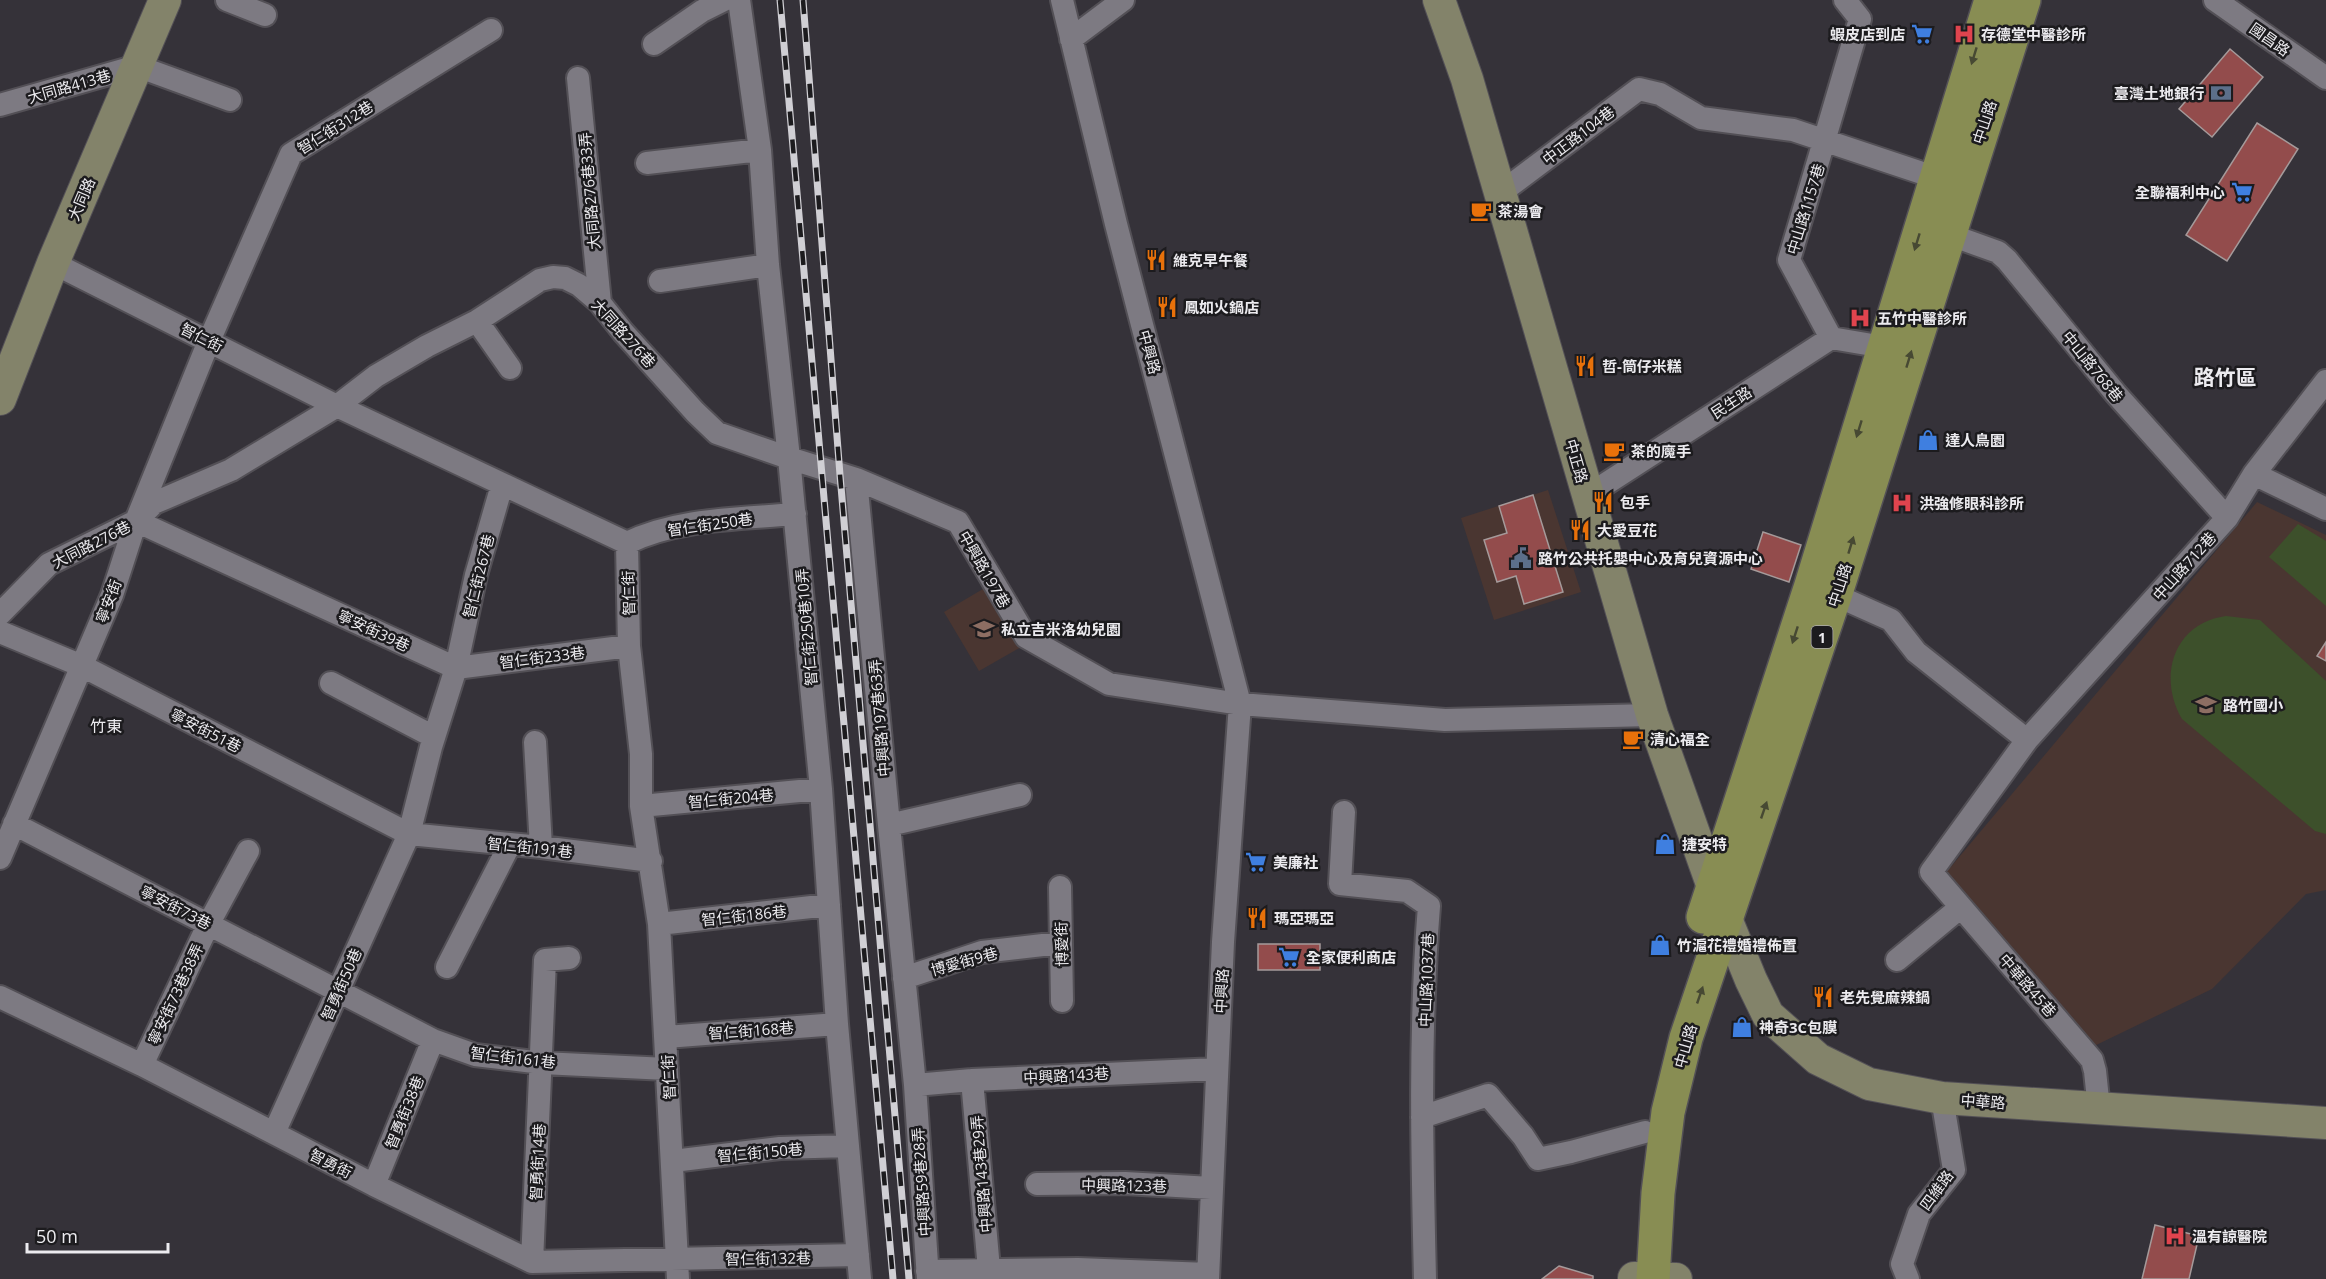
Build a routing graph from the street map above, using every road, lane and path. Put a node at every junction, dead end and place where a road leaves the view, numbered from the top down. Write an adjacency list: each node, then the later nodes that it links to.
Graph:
1 (165, 0): 16 (street, 大同路)
2 (227, 0): 12 (street)
3 (724, 0): 15 (street)
4 (739, 0): 22 (street)
5 (1062, 0): 14 (street, 中興路)
6 (1123, 0): 14 (street)
7 (1439, 0): 25 (street, 中正路)
8 (1845, 0): 21 (street, 中山路1157巷)
9 (1991, 0): 24 (main road, 中山路 / 1, one-way to 24)
10 (2024, 0): 26 (main road, 中山路 / 1)
11 (2215, 0): 18 (street, 國昌路)
12 (265, 15)
13 (491, 30): 33 (street, 智仁街312巷)
14 (1071, 39): 56 (street, 中興路)
15 (654, 44)
16 (137, 66): 19 (street); 20 (street, 大同路413巷); 27 (street, 大同路)
17 (578, 78): 30 (street, 大同路276巷33弄)
18 (2326, 78)
19 (230, 100)
20 (0, 105)
21 (1826, 141): 24 (street); 25 (street, 中正路104巷); 32 (street, 中山路1157巷)
22 (760, 150): 23 (street); 28 (street)
23 (647, 163)
24 (1937, 178): 34 (main road, 中山路 / 1, one-way to 34)
25 (1499, 194): 43 (street, 中正路)
26 (1948, 234): 46 (street, 中山路768巷); 49 (main road, 中山路 / 1, one-way to 26)
27 (53, 263): 33 (street, 智仁街); 37 (street, 大同路)
28 (768, 265): 29 (street); 39 (street)
29 (660, 281)
30 (600, 303): 31 (street, 大同路276巷); 39 (street, 大同路276巷)
31 (477, 321): 35 (street); 38 (street, 大同路276巷)
32 (1831, 338): 34 (street); 43 (street, 民生路)
33 (209, 341): 38 (street, 智仁街); 47 (street, 寧安街)
34 (1884, 347): 49 (main road, 中山路 / 1, one-way to 49)
35 (510, 368)
36 (2326, 381): 40 (street, 中山路712巷)
37 (0, 399)
38 (337, 406): 42 (street, 智仁街); 47 (street, 大同路276巷)
39 (789, 458): 41 (street, 中興路197巷); 45 (street, 智仁街250巷10弄)
40 (2254, 474): 44 (street); 46 (street, 中山路712巷)
41 (856, 479): 56 (street, 中興路197巷); 66 (street, 中興路197巷63弄)
42 (502, 485): 48 (street, 智仁街); 54 (street, 智仁街267巷)
43 (1587, 496): 57 (street, 中正路)
44 (2326, 509)
45 (795, 514): 48 (street, 智仁街250巷); 61 (street, 智仁街250巷10弄)
46 (2227, 518): 59 (street, 中山路712巷)
47 (136, 521): 50 (street, 大同路276巷); 53 (street, 寧安街); 54 (street, 寧安街39巷)
48 (627, 543): 52 (street, 智仁街)
49 (1824, 589): 59 (street); 75 (main road, 中山路 / 1, one-way to 75); 78 (main road, 中山路 / 1, one-way to 49)
50 (0, 614)
51 (0, 632): 53 (street, 寧安街51巷)
52 (629, 646): 54 (street, 智仁街233巷); 63 (street, 智仁街)
53 (82, 666): 65 (street, 寧安街); 67 (street, 寧安街51巷)
54 (456, 668): 58 (street)
55 (331, 683): 58 (street)
56 (1240, 704): 57 (street); 95 (street, 中興路)
57 (1652, 715): 75 (street, 中正路)
58 (434, 737): 67 (street)
59 (2027, 741): 73 (street, 中山路712巷)
60 (535, 742): 69 (street)
61 (821, 789): 63 (street, 智仁街204巷); 76 (street, 智仁街250巷10弄)
62 (1020, 795): 66 (street)
63 (641, 806): 72 (street, 智仁街)
64 (1344, 812): 100 (street, 中山路1037巷)
65 (14, 824): 71 (street, 寧安街); 79 (street, 寧安街73巷)
66 (889, 825): 85 (street)
67 (409, 834): 68 (street, 智仁街191巷); 86 (street, 智勇街50巷)
68 (510, 844): 69 (street, 智仁街191巷); 84 (street)
69 (541, 847): 72 (street, 智仁街191巷)
70 (248, 851): 79 (street, 寧安街73巷38弄)
71 (0, 858)
72 (651, 861): 80 (street, 智仁街)
73 (1931, 872): 77 (street, 中華路45巷)
74 (1060, 887): 81 (street, 博愛街)
75 (1713, 887): 78 (street, 中正路); 102 (main road, 中山路 / 1)
76 (829, 905): 80 (street, 智仁街186巷); 89 (street, 智仁街250巷10弄)
77 (1961, 907): 83 (street); 99 (street, 中華路45巷)
78 (1726, 918): 98 (street, 中華路); 118 (main road, 中山路 / 1, one-way to 78)
79 (208, 923): 86 (street, 寧安街73巷); 93 (street, 寧安街73巷38弄)
80 (659, 924): 90 (street, 智仁街)
81 (1060, 943): 85 (street, 博愛街9巷); 88 (street, 博愛街)
82 (569, 958): 92 (street, 智勇街14巷)
83 (1897, 960)
84 (447, 967)
85 (904, 978): 97 (street)
86 (338, 990): 91 (street, 智仁街161巷); 103 (street, 智勇街50巷)
87 (0, 997): 93 (street, 智勇街)
88 (1062, 1001)
89 (837, 1024): 90 (street, 智仁街168巷); 104 (street, 智仁街250巷10弄)
90 (666, 1037): 94 (street, 智仁街)
91 (433, 1040): 92 (street, 智仁街161巷); 107 (street, 智勇街38巷)
92 (542, 1063): 94 (street, 智仁街161巷); 110 (street, 智勇街14巷)
93 (142, 1065): 103 (street, 智勇街)
94 (667, 1069): 105 (street, 智仁街)
95 (1217, 1069): 96 (street, 中興路143巷); 108 (street, 中興路)
96 (972, 1080): 97 (street, 中興路143巷); 111 (street, 中興路143巷29弄)
97 (915, 1085): 114 (street, 中興路59巷28弄)
98 (1942, 1098): 99 (street, 中華路); 119 (street, 四維路)
99 (2099, 1109): 101 (street, 中華路)
100 (1422, 1117): 102 (street); 117 (street, 中山路1037巷)
101 (2326, 1123)
102 (1645, 1132): 118 (main road, 中山路 / 1)
103 (274, 1133): 107 (street, 智勇街)
104 (848, 1146): 105 (street, 智仁街150巷); 109 (street, 智仁街250巷10弄)
105 (673, 1161): 112 (street, 智仁街)
106 (1037, 1184): 108 (street, 中興路123巷)
107 (374, 1185): 110 (street, 智勇街)
108 (1211, 1188): 115 (street, 中興路)
109 (858, 1256): 112 (street, 智仁街132巷); 116 (street, 智仁街250巷10弄)
110 (532, 1262): 112 (street, 智勇街)
111 (989, 1269): 113 (street); 114 (street)
112 (678, 1270)
113 (1029, 1274): 115 (street)
114 (927, 1275)
115 (1208, 1276)
116 (860, 1279)
117 (1425, 1279)
118 (1650, 1279)
119 (1908, 1279)

